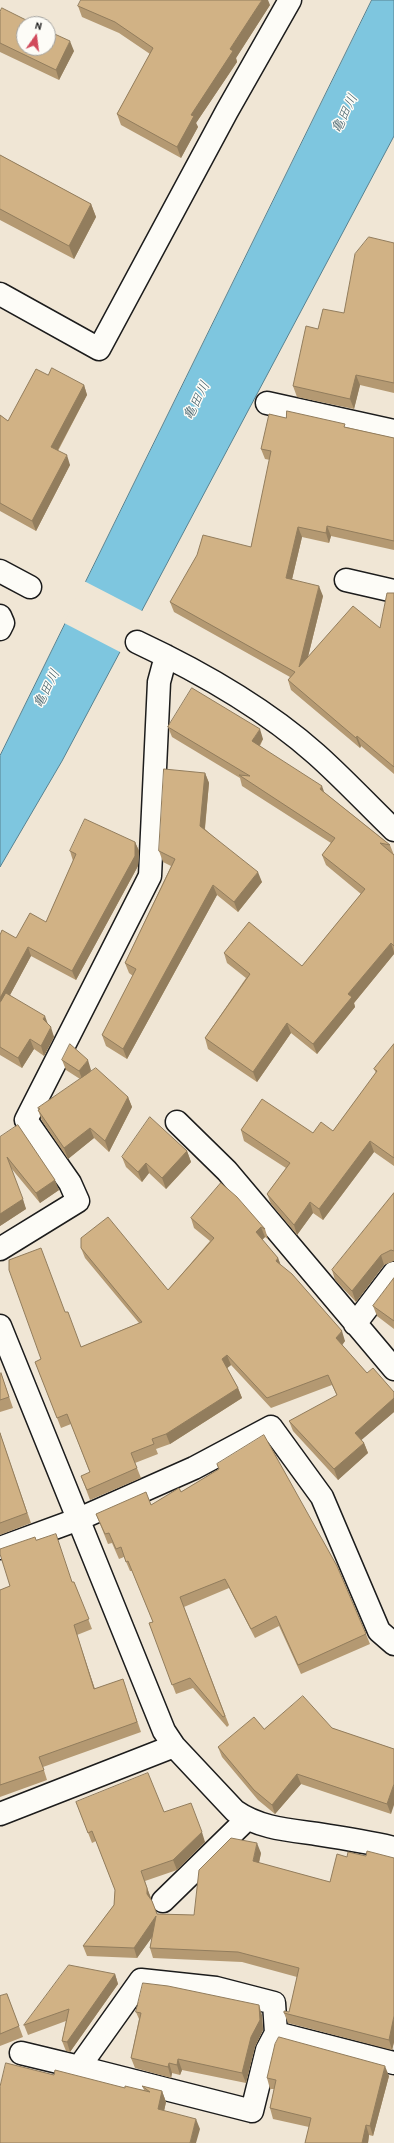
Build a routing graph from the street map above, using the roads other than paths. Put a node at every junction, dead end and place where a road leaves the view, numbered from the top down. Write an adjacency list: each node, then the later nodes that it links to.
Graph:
1 (290, 0): 2 (street)
2 (0, 294)
3 (267, 403): 4 (street)
4 (394, 431)
5 (0, 571): 7 (street)
6 (346, 580): 8 (street)
7 (30, 587)
8 (394, 590)
9 (0, 616): 10 (street)
10 (0, 629)
11 (137, 642): 12 (street)
12 (166, 656): 13 (street); 15 (street)
13 (394, 830)
14 (177, 1122): 17 (street)
15 (0, 1249)
16 (394, 1273): 17 (street)
17 (355, 1324): 19 (street)
18 (0, 1326): 20 (street)
19 (394, 1369)
20 (79, 1519): 21 (street); 22 (street); 23 (street)
21 (0, 1548)
22 (394, 1644)
23 (174, 1746): 24 (street); 25 (street)
24 (0, 1814)
25 (246, 1820): 26 (street); 27 (street)
26 (394, 1848)
27 (162, 1901)
28 (276, 2033): 30 (street); 31 (street); 31 (street)
29 (20, 2053): 31 (street)
30 (394, 2063)
31 (79, 2067)

